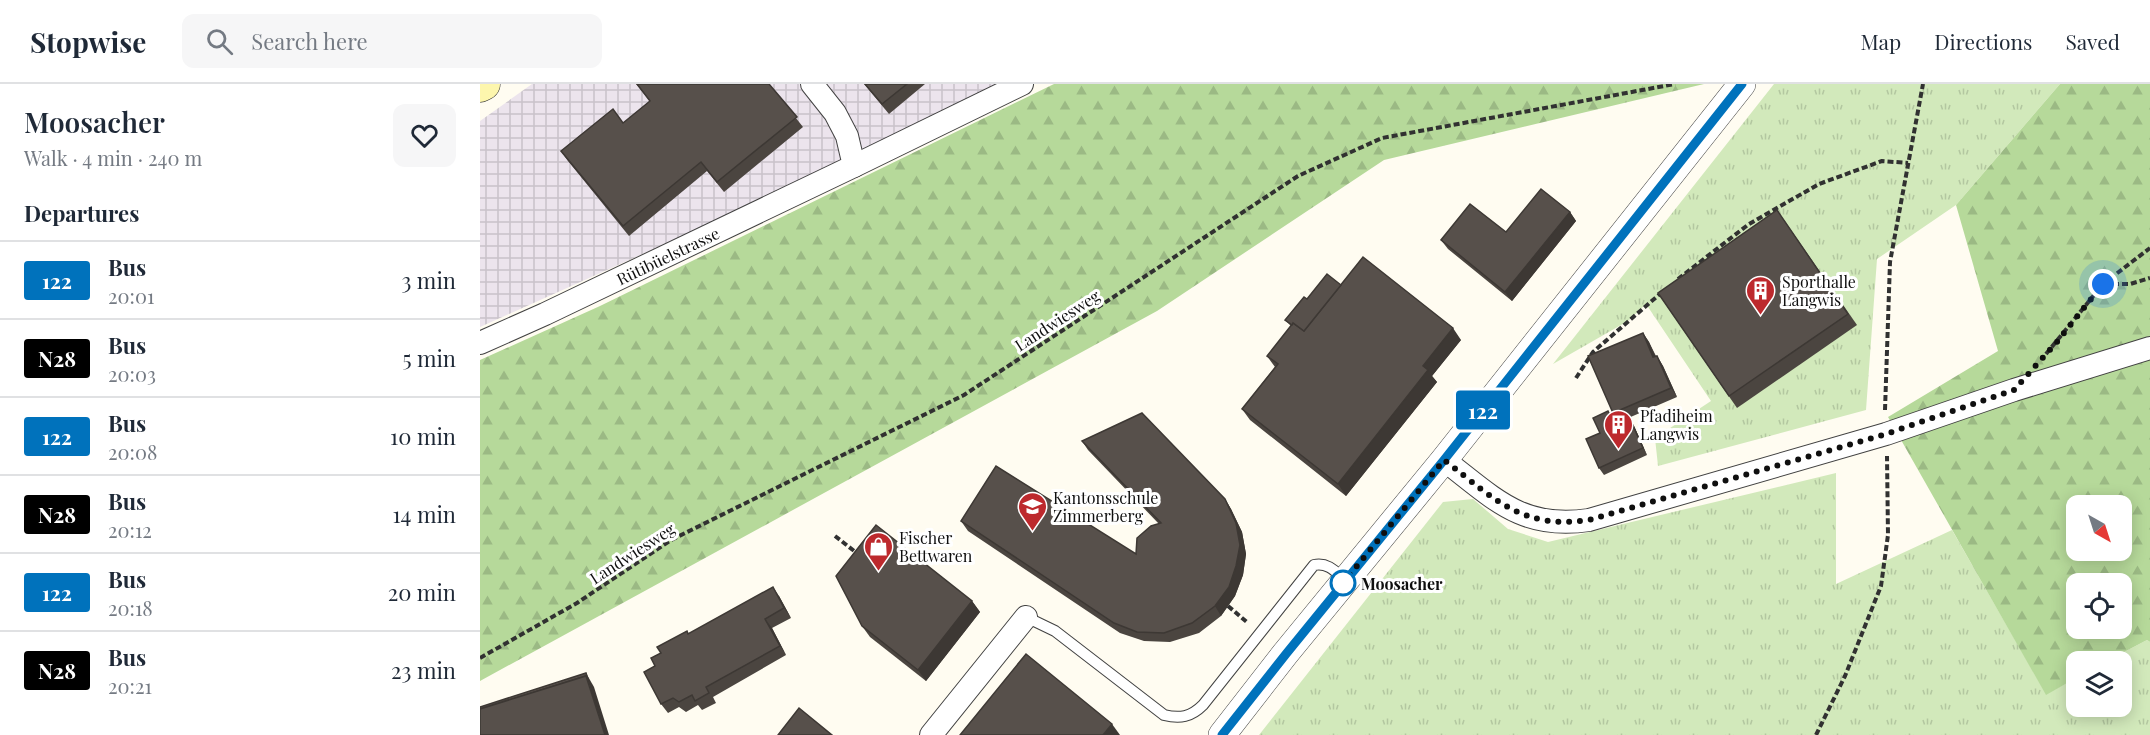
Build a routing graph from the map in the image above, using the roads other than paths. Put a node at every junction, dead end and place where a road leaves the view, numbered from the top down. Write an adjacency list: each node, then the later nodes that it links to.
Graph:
1 (484, 84): 5 (main road)
2 (812, 84): 6 (street)
3 (1022, 84): 6 (street, Rütibüelstrasse)
4 (1742, 84): 9 (street)
5 (480, 86)
6 (854, 166): 7 (street, Rütibüelstrasse)
7 (480, 343)
8 (2150, 348): 9 (street)
9 (1444, 460): 10 (street)
10 (1346, 580): 11 (lane); 13 (street)
11 (1026, 616): 12 (street)
12 (931, 735)
13 (1222, 735)

